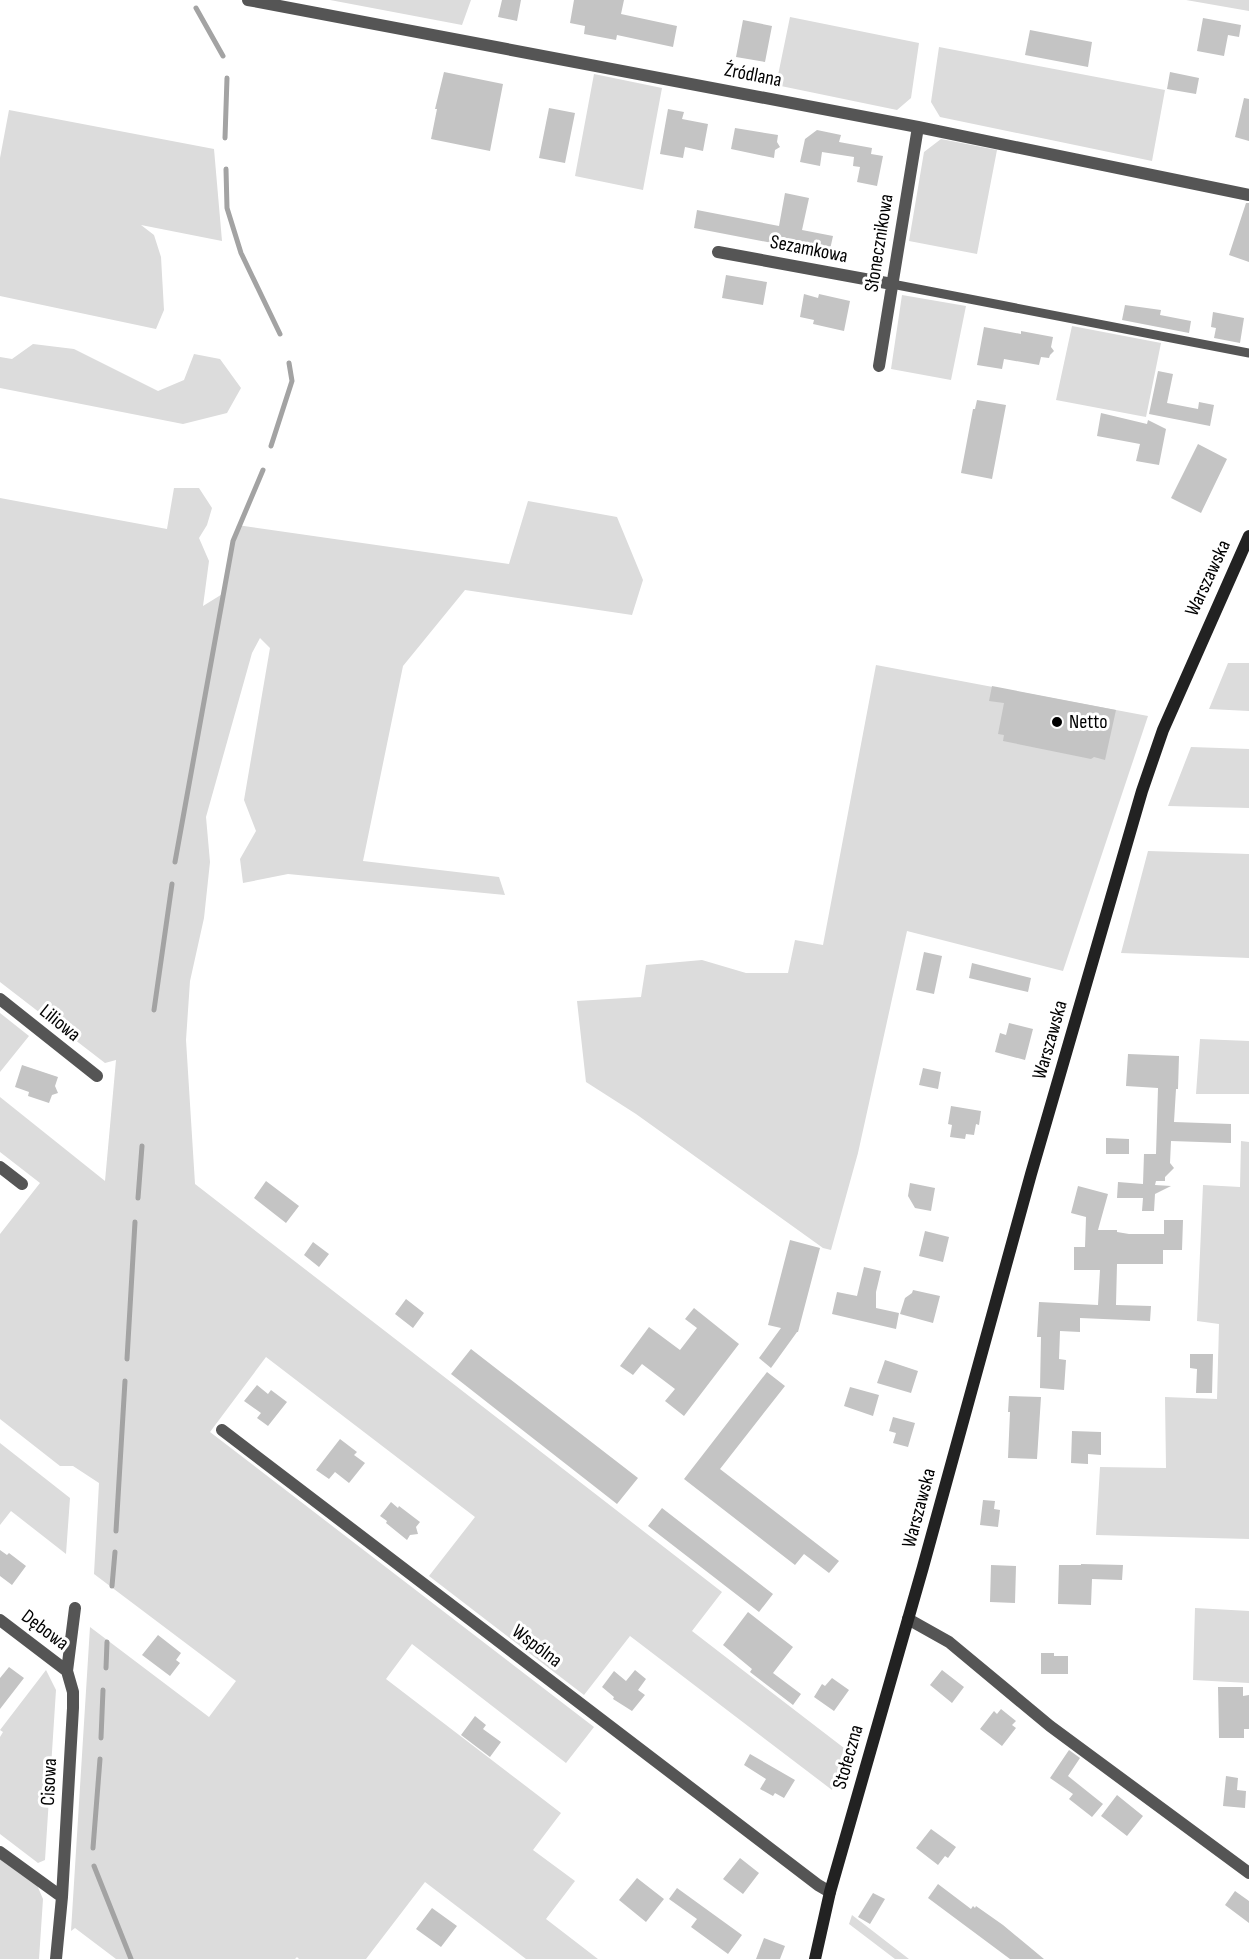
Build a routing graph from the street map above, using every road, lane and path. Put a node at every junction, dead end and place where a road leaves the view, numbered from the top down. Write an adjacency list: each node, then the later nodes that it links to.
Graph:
1 (248, 0): 2 (street, Źródlana)
2 (918, 127): 3 (street, Źródlana); 5 (street, Słonecznikowa)
3 (1249, 195)
4 (718, 252): 5 (street, Sezamkowa)
5 (892, 284): 6 (lane); 7 (street, Słonecznikowa)
6 (1249, 353)
7 (879, 366)
8 (1249, 536): 14 (main road, Warszawska)
9 (0, 999): 10 (street, Liliowa)
10 (97, 1076)
11 (0, 1167): 12 (street)
12 (22, 1184)
13 (222, 1430): 21 (street, Wspólna)
14 (923, 1567): 16 (main road, Stołeczna)
15 (75, 1608): 18 (street, Cisowa)
16 (908, 1618): 20 (street); 21 (main road, Stołeczna)
17 (0, 1620): 18 (street, Dębowa)
18 (67, 1671): 22 (street, Cisowa)
19 (0, 1852): 22 (street)
20 (1249, 1873)
21 (830, 1892): 24 (main road, Stołeczna)
22 (62, 1897): 23 (street, Cisowa)
23 (56, 1959)
24 (815, 1959)

